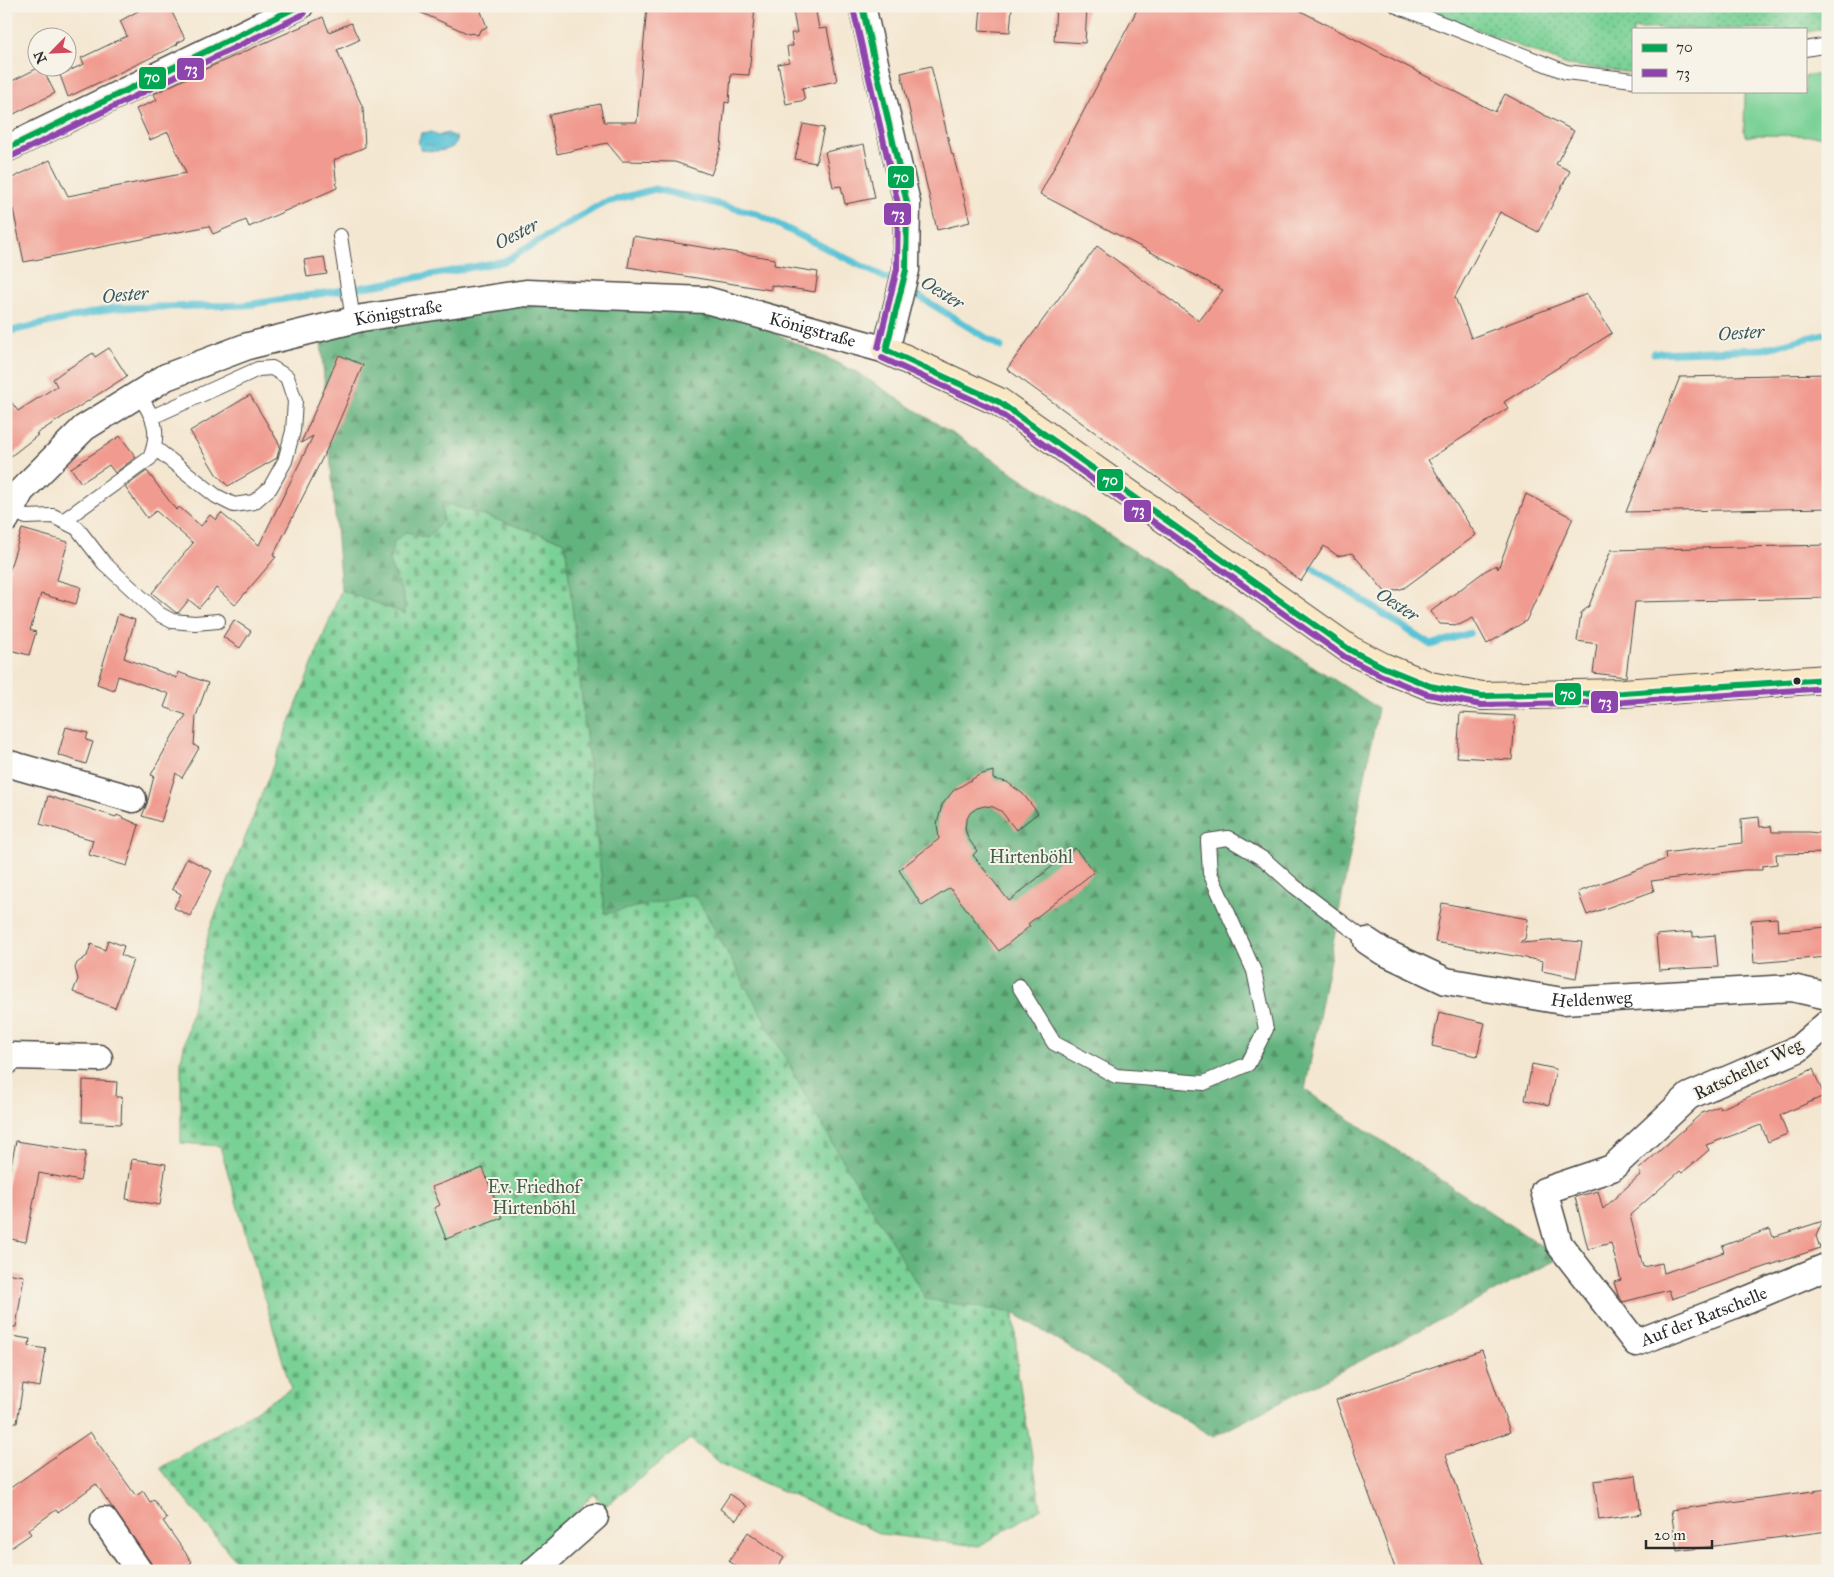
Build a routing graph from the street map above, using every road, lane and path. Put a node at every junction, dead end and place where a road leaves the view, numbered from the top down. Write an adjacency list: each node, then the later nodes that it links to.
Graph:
1 (300, 6): 7 (street)
2 (862, 6): 10 (street)
3 (1397, 6): 6 (lane)
4 (1828, 45): 5 (lane)
5 (1806, 49)
6 (1632, 80)
7 (6, 149)
8 (340, 236): 9 (lane)
9 (351, 310): 10 (street, Königstraße); 11 (street, Königstraße)
10 (886, 350): 17 (street, Königstraße)
11 (138, 394): 12 (lane); 14 (street, Königstraße)
12 (152, 416): 13 (lane); 13 (lane)
13 (154, 448): 15 (lane)
14 (9, 514): 15 (lane)
15 (63, 521): 16 (lane)
16 (218, 621)
17 (1828, 679)
18 (6, 763): 19 (street)
19 (133, 799)
20 (1367, 941): 21 (lane); 22 (street, Heldenweg)
21 (1019, 986)
22 (1828, 996)
23 (1828, 1023): 26 (street, Ratscheller Weg)
24 (99, 1058): 25 (street)
25 (6, 1062)
26 (1544, 1191): 27 (street, Auf der Ratschelle)
27 (1828, 1266)
28 (595, 1517): 31 (street)
29 (104, 1520): 30 (street)
30 (139, 1571)
31 (534, 1571)

